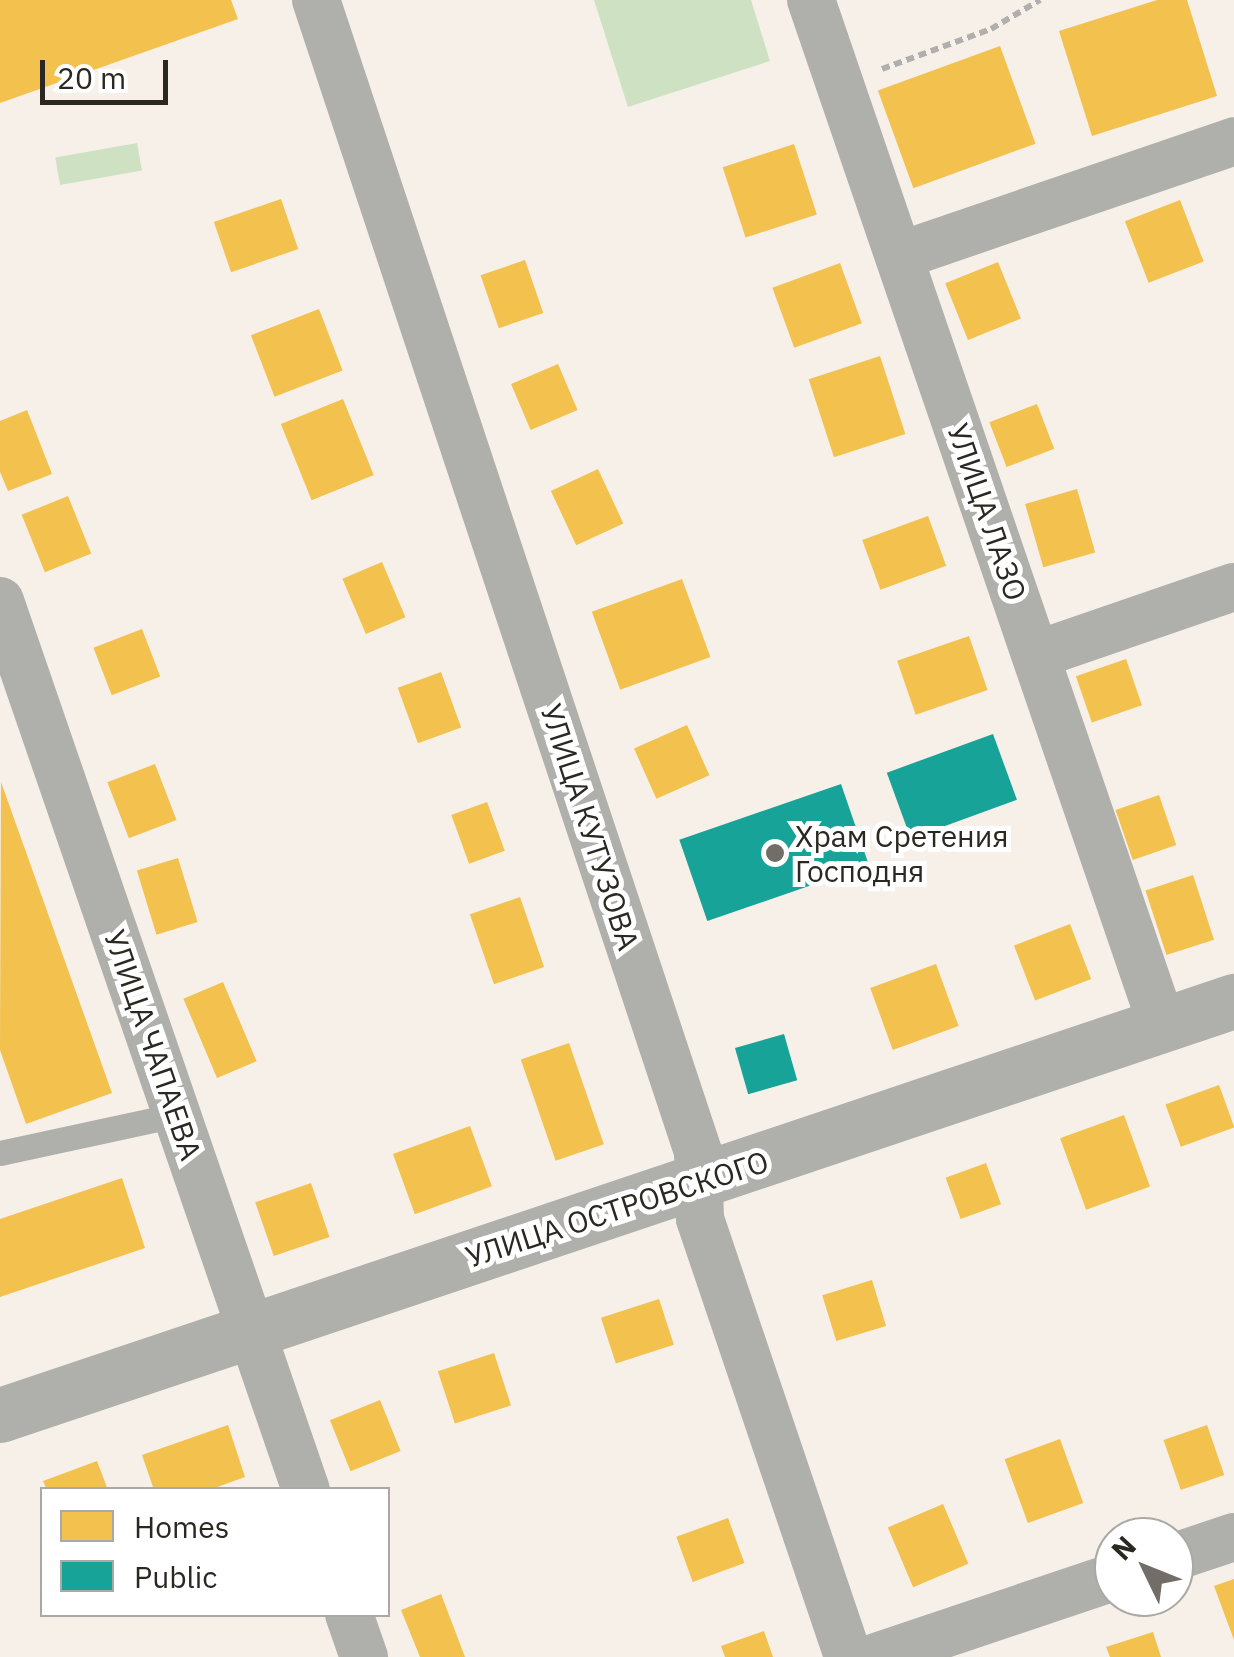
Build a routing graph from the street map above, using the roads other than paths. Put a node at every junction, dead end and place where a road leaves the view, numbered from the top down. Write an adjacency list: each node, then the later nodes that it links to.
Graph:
1 (316, 0): 12 (street, УЛИЦА КУТУЗОВА)
2 (811, 0): 4 (street, УЛИЦА ЛАЗО)
3 (1234, 140): 4 (street)
4 (899, 256): 7 (street, УЛИЦА ЛАЗО)
5 (1234, 587): 7 (street)
6 (0, 601): 10 (street, УЛИЦА ЧАПАЕВА)
7 (1036, 655): 9 (street, УЛИЦА ЛАЗО)
8 (1234, 1000): 9 (street, УЛИЦА ОСТРОВСКОГО)
9 (1162, 1025): 12 (street, УЛИЦА ОСТРОВСКОГО)
10 (176, 1115): 11 (lane); 13 (street, УЛИЦА ЧАПАЕВА)
11 (0, 1153)
12 (700, 1183): 13 (street, УЛИЦА ОСТРОВСКОГО); 21 (street, УЛИЦА КУТУЗОВА)
13 (249, 1328): 14 (street, УЛИЦА ОСТРОВСКОГО); 15 (street, УЛИЦА ЧАПАЕВА)
14 (0, 1415)
15 (305, 1487)
16 (1234, 1537): 17 (street)
17 (1194, 1550)
18 (1094, 1584): 22 (street)
19 (350, 1617): 20 (street)
20 (364, 1657)
21 (848, 1657)
22 (876, 1657)

